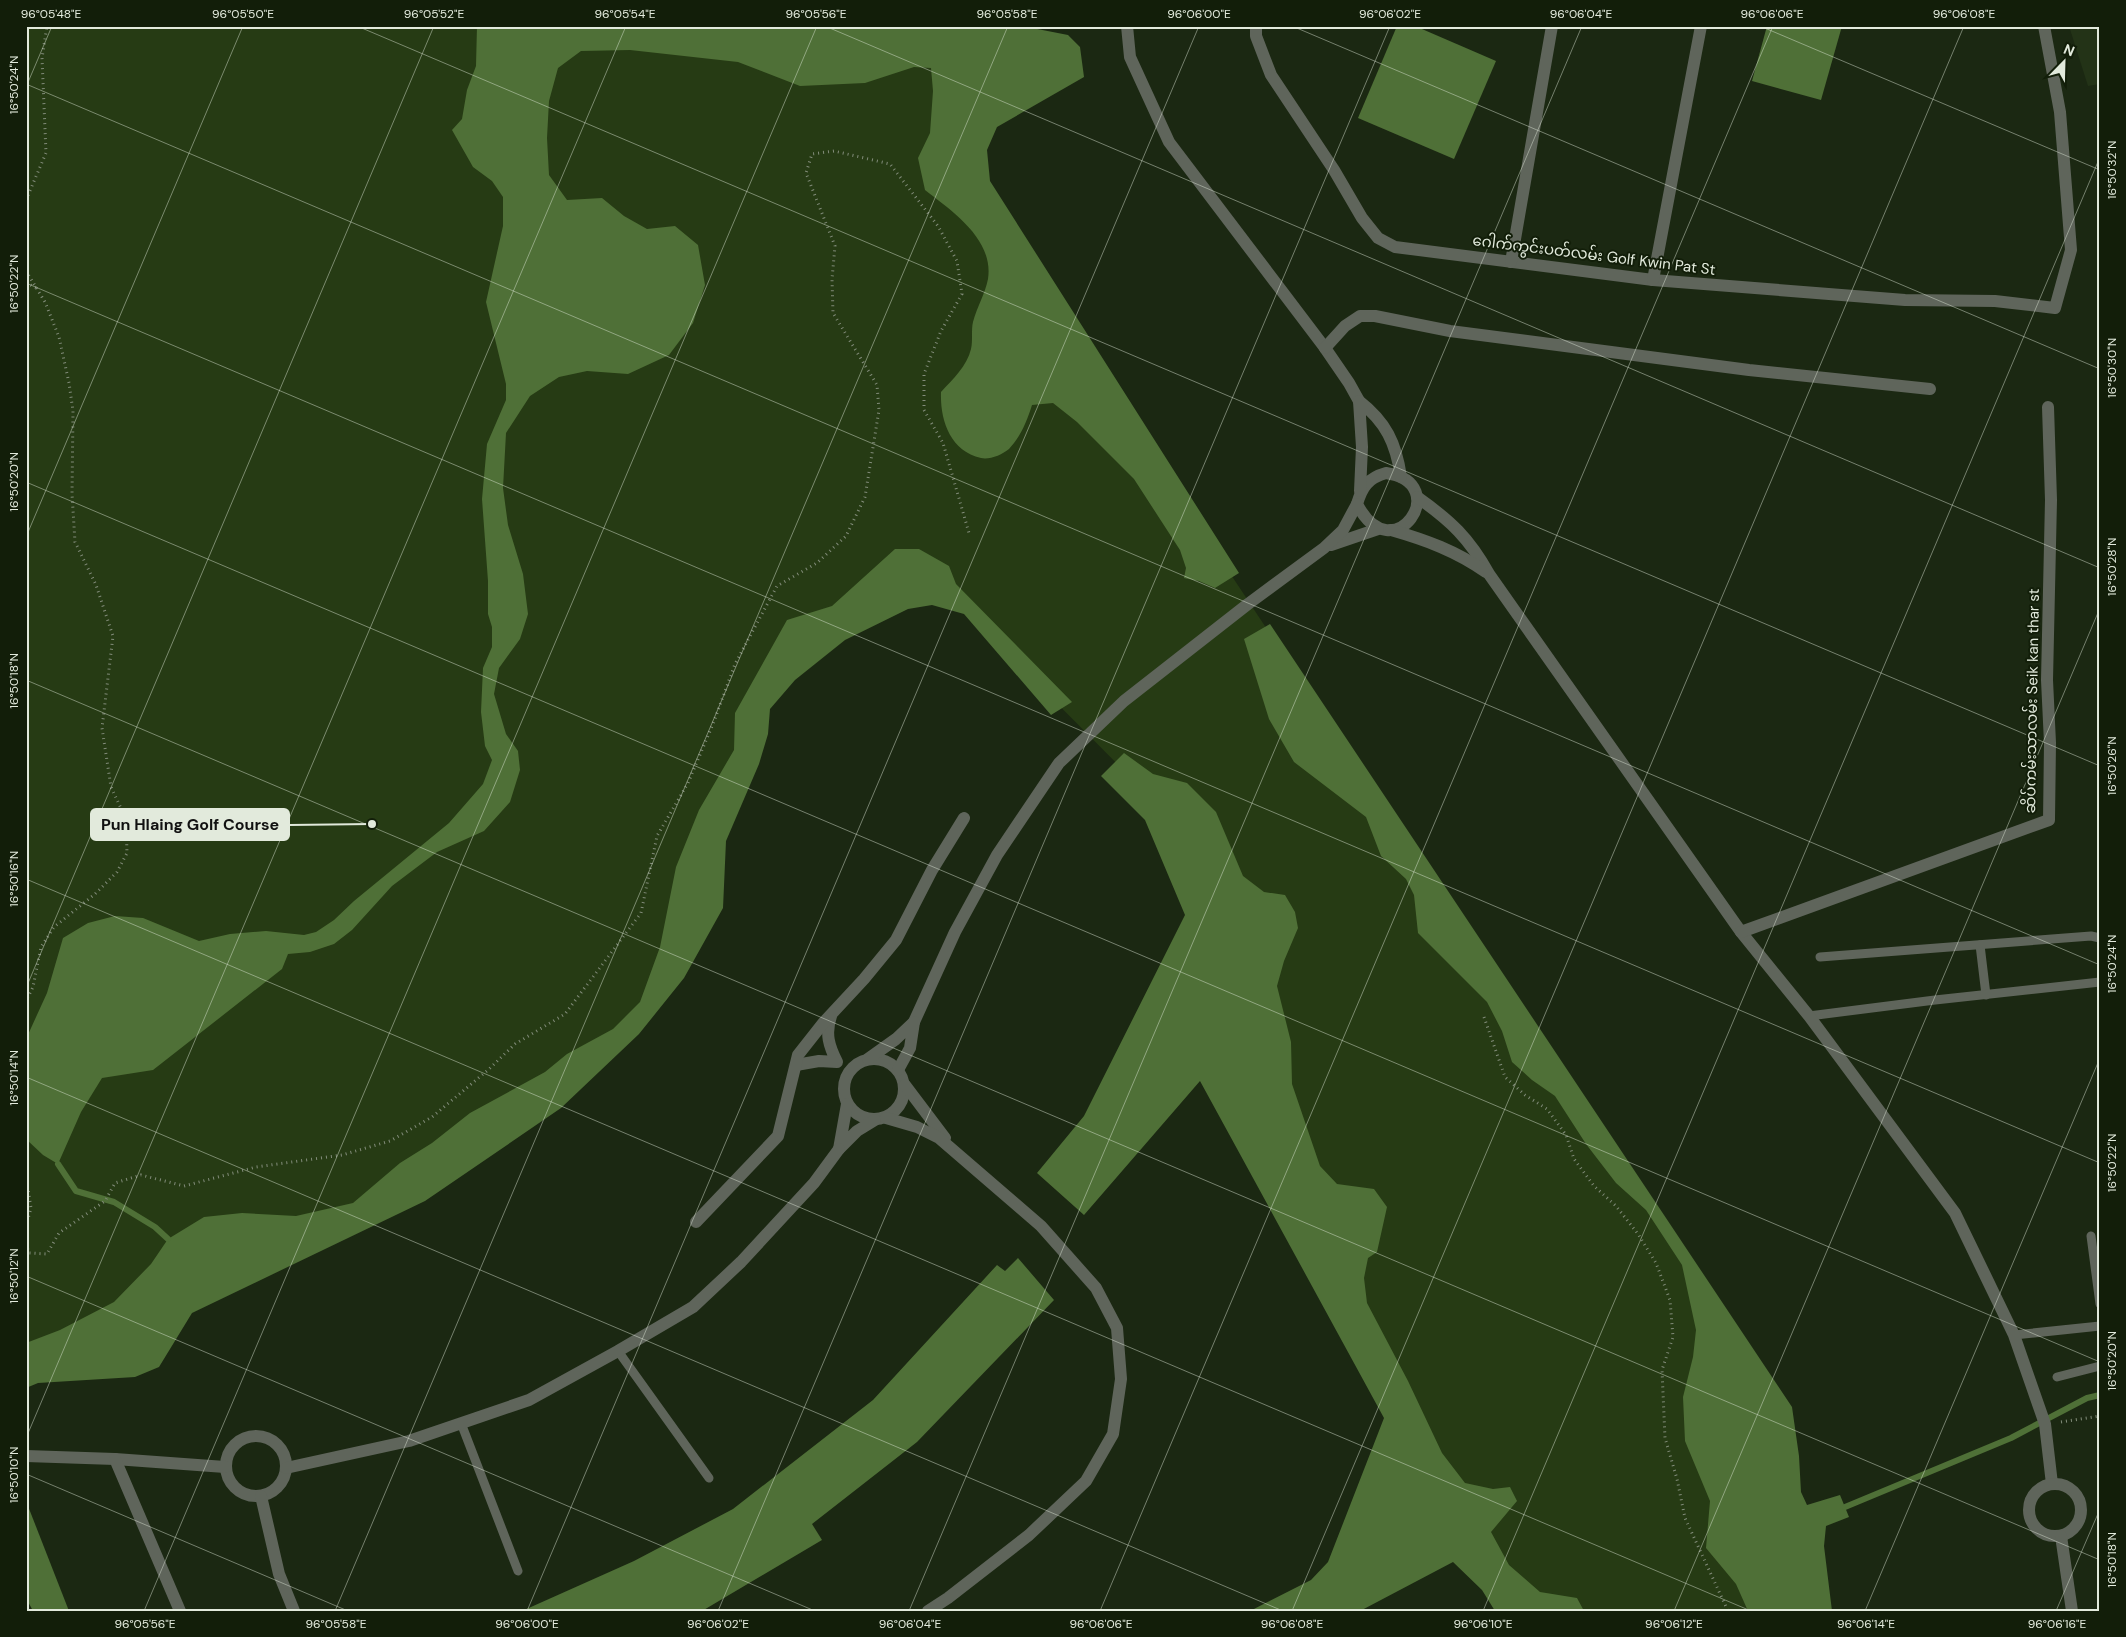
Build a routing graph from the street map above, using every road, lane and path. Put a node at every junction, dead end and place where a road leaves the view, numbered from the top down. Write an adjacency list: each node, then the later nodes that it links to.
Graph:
1 (47, 26): 7 (path)
2 (1127, 26): 13 (street)
3 (1256, 26): 8 (street, ဂေါက်ကွင်းပတ်လမ်း Golf Kwin Pat St)
4 (1552, 26): 8 (street)
5 (1701, 26): 10 (street)
6 (2044, 26): 10 (street, ဂေါက်ကွင်းပတ်လမ်း Golf Kwin Pat St)
7 (26, 200)
8 (1511, 262): 10 (street, ဂေါက်ကွင်းပတ်လမ်း Golf Kwin Pat St)
9 (26, 271): 12 (path)
10 (1653, 280)
11 (26, 283): 12 (path)
12 (37, 288): 31 (path)
13 (1325, 348): 14 (street); 15 (street)
14 (1930, 389)
15 (1359, 401): 17 (street); 19 (street)
16 (2048, 407): 25 (street, ဆိပ်ကမ်းသာလမ်း Seik kan thar st)
17 (1401, 476): 18 (street); 19 (street)
18 (1417, 496): 20 (street); 23 (street)
19 (1359, 499): 20 (street); 22 (street)
20 (1385, 530): 22 (street); 23 (street)
21 (969, 533): 50 (path)
22 (1324, 548): 35 (street)
23 (1489, 574): 25 (street)
24 (964, 818): 32 (street)
25 (1741, 932): 33 (street)
26 (2100, 938): 27 (lane)
27 (1980, 945): 28 (lane); 30 (lane)
28 (1820, 957)
29 (2100, 982): 30 (lane)
30 (1986, 995): 33 (lane)
31 (26, 1001)
32 (832, 1013): 37 (street); 38 (street)
33 (1809, 1016): 53 (street)
34 (1484, 1017): 72 (path)
35 (914, 1022): 36 (street); 39 (street)
36 (868, 1059): 39 (street); 40 (street)
37 (837, 1062): 38 (street); 40 (street)
38 (796, 1065): 47 (street)
39 (898, 1070): 41 (street)
40 (846, 1075): 42 (street)
41 (905, 1085): 43 (street); 45 (street)
42 (847, 1104): 43 (street); 44 (street)
43 (880, 1119): 44 (street); 45 (street)
44 (839, 1149): 54 (street)
45 (959, 1155): 71 (street)
46 (26, 1187): 48 (path)
47 (696, 1222)
48 (26, 1226)
49 (2091, 1236): 51 (lane)
50 (26, 1244)
51 (2100, 1304)
52 (2100, 1326): 53 (lane)
53 (2014, 1335): 59 (street)
54 (618, 1351): 58 (street); 64 (lane)
55 (2100, 1366): 56 (lane)
56 (2057, 1377)
57 (2100, 1416): 59 (path)
58 (461, 1423): 63 (street); 68 (lane)
59 (2045, 1424): 65 (street)
60 (26, 1456): 61 (street)
61 (115, 1459): 62 (street); 69 (street)
62 (225, 1467): 63 (street); 66 (street)
63 (286, 1468): 66 (street)
64 (709, 1478)
65 (2052, 1484): 67 (street); 67 (street)
66 (261, 1496): 70 (street)
67 (2061, 1536): 73 (street)
68 (518, 1571)
69 (180, 1611)
70 (294, 1611)
71 (928, 1611)
72 (1728, 1611)
73 (2072, 1611)

